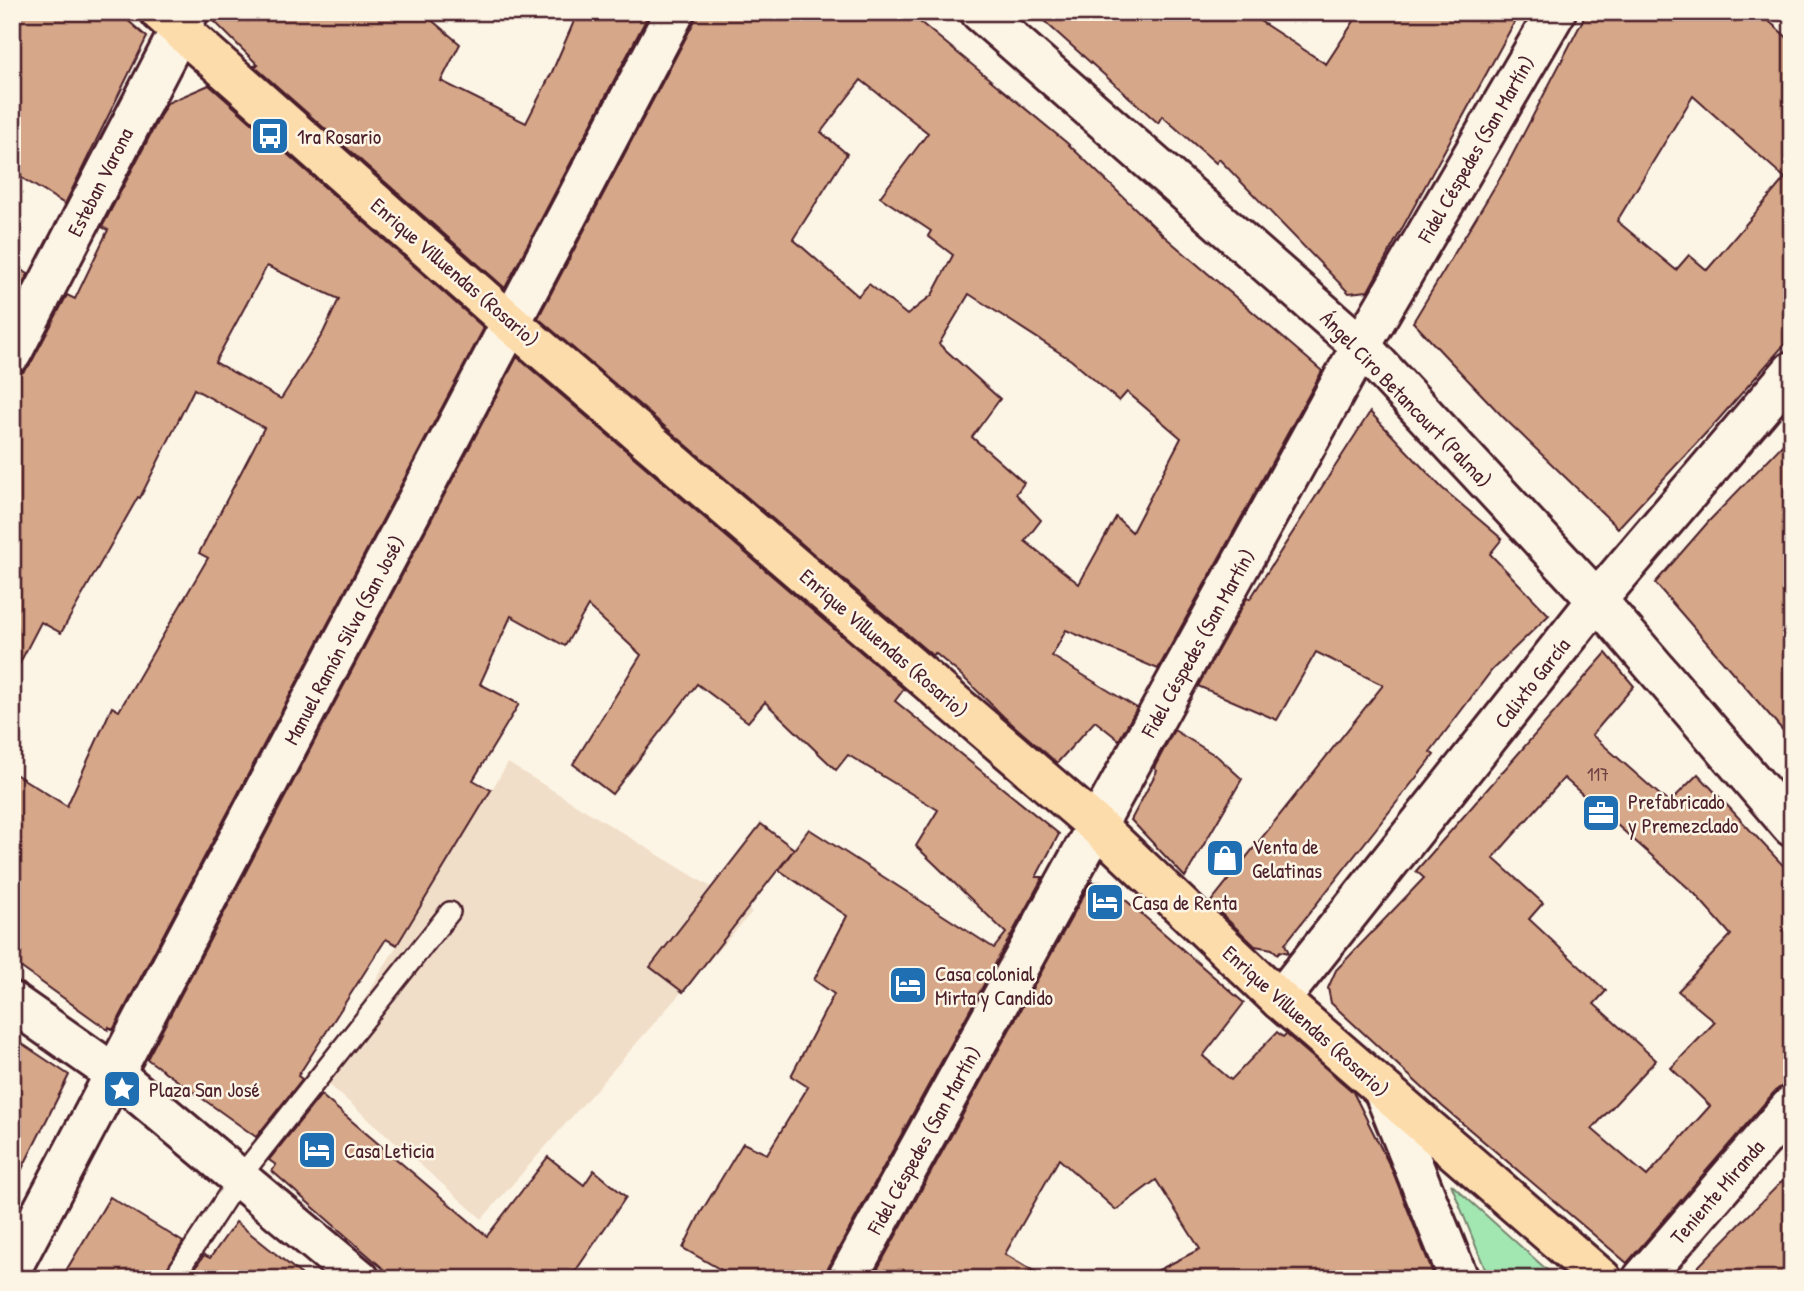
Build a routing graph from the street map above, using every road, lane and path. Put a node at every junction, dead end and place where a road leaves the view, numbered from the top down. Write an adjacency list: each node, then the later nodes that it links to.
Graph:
1 (675, 12): 5 (street, Manuel Ramón Silva (San José))
2 (980, 12): 6 (street, Ángel Ciro Betancourt (Palma))
3 (1556, 12): 6 (street, Fidel Céspedes (San Martín))
4 (176, 18): 5 (main road, Enrique Villuendas (Rosario)); 7 (street, Esteban Varona)
5 (511, 323): 10 (main road, Enrique Villuendas (Rosario)); 15 (street, Manuel Ramón Silva (San José))
6 (1361, 346): 9 (street, Ángel Ciro Betancourt (Palma)); 10 (street, Fidel Céspedes (San Martín))
7 (12, 353)
8 (1792, 371): 9 (street, Calixto García)
9 (1597, 600): 11 (street, Ángel Ciro Betancourt (Palma)); 13 (street, Calixto García)
10 (1097, 826): 13 (main road, Enrique Villuendas (Rosario)); 23 (street, Fidel Céspedes (San Martín))
11 (1792, 827)
12 (450, 912): 18 (lane)
13 (1280, 1000): 16 (main road, Enrique Villuendas (Rosario))
14 (12, 1002): 15 (street)
15 (116, 1075): 18 (street); 19 (street, Manuel Ramón Silva (San José))
16 (1383, 1090): 20 (main road, Enrique Villuendas (Rosario)); 24 (street)
17 (1792, 1105): 25 (street, Teniente Miranda)
18 (240, 1177): 21 (lane); 22 (street)
19 (12, 1268)
20 (1597, 1277)
21 (173, 1279)
22 (360, 1279)
23 (847, 1279)
24 (1460, 1279)
25 (1642, 1279)

